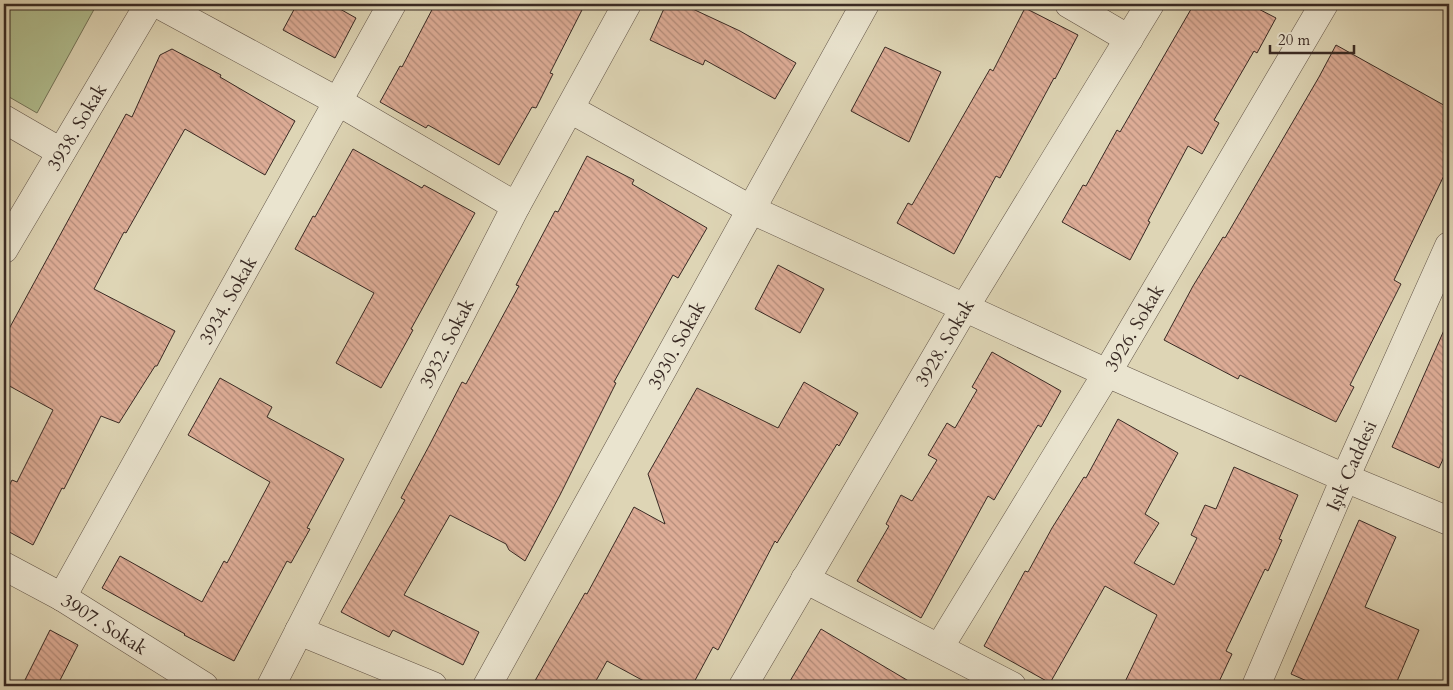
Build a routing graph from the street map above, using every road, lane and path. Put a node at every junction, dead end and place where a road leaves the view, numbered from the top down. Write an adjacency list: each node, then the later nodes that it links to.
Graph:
1 (150, 4): 13 (street, 3938. Sokak)
2 (158, 4): 10 (street)
3 (392, 4): 10 (street, 3934. Sokak)
4 (627, 4): 11 (street, 3932. Sokak)
5 (865, 4): 15 (street, 3930. Sokak)
6 (1069, 4): 9 (street)
7 (1150, 4): 9 (street, 3928. Sokak)
8 (1324, 4): 19 (street, 3926. Sokak)
9 (1128, 39): 18 (street, 3928. Sokak)
10 (337, 101): 14 (street); 24 (street, 3934. Sokak)
11 (570, 109): 14 (street, 3932. Sokak); 15 (street)
12 (4, 119): 13 (street)
13 (61, 152): 17 (street, 3938. Sokak)
14 (516, 206): 25 (street, 3932. Sokak)
15 (752, 210): 18 (street); 30 (street, 3930. Sokak)
16 (1449, 246): 20 (street, Işık Caddesi)
17 (4, 249)
18 (965, 308): 19 (street); 23 (street, 3928. Sokak)
19 (1107, 373): 20 (street); 26 (street, 3926. Sokak)
20 (1345, 478): 21 (street); 33 (street, Işık Caddesi)
21 (1449, 521)
22 (4, 566): 24 (street, 3907. Sokak)
23 (805, 579): 26 (street); 31 (street, 3928. Sokak)
24 (62, 597): 27 (street, 3907. Sokak)
25 (299, 631): 28 (street, 3932. Sokak); 29 (street)
26 (939, 648): 32 (street)
27 (204, 686)
28 (271, 686)
29 (433, 686)
30 (487, 686)
31 (743, 686)
32 (1012, 686)
33 (1256, 686)

